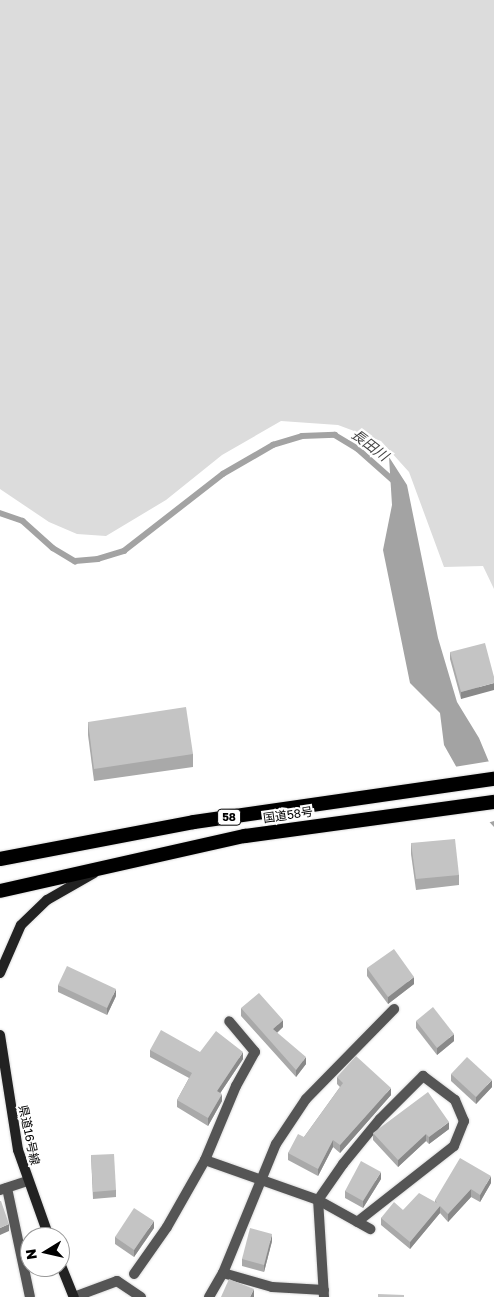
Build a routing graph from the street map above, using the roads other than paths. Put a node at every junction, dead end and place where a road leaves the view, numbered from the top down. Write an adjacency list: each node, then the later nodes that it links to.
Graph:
1 (494, 779): 3 (highway, 国道58号 / 58)
2 (494, 802): 4 (highway, 国道58号 / 58)
3 (0, 859)
4 (108, 865): 5 (highway, 国道58号 / 58); 6 (main road)
5 (0, 891)
6 (0, 972)
7 (394, 1009): 11 (street)
8 (229, 1021): 10 (street)
9 (0, 1035): 12 (main road, 県道16号線)
10 (205, 1160): 11 (street); 18 (street)
11 (260, 1178): 14 (street); 19 (street)
12 (27, 1181): 13 (street); 16 (main road, 県道16号線)
13 (3, 1189): 22 (street)
14 (318, 1200): 15 (street); 15 (street); 21 (street)
15 (358, 1222): 17 (street)
16 (45, 1227)
17 (370, 1229)
18 (134, 1274)
19 (223, 1274): 21 (street); 25 (street)
20 (66, 1277): 23 (main road)
21 (324, 1293)
22 (30, 1297)
23 (74, 1297): 24 (street)
24 (141, 1297)
25 (209, 1297)

